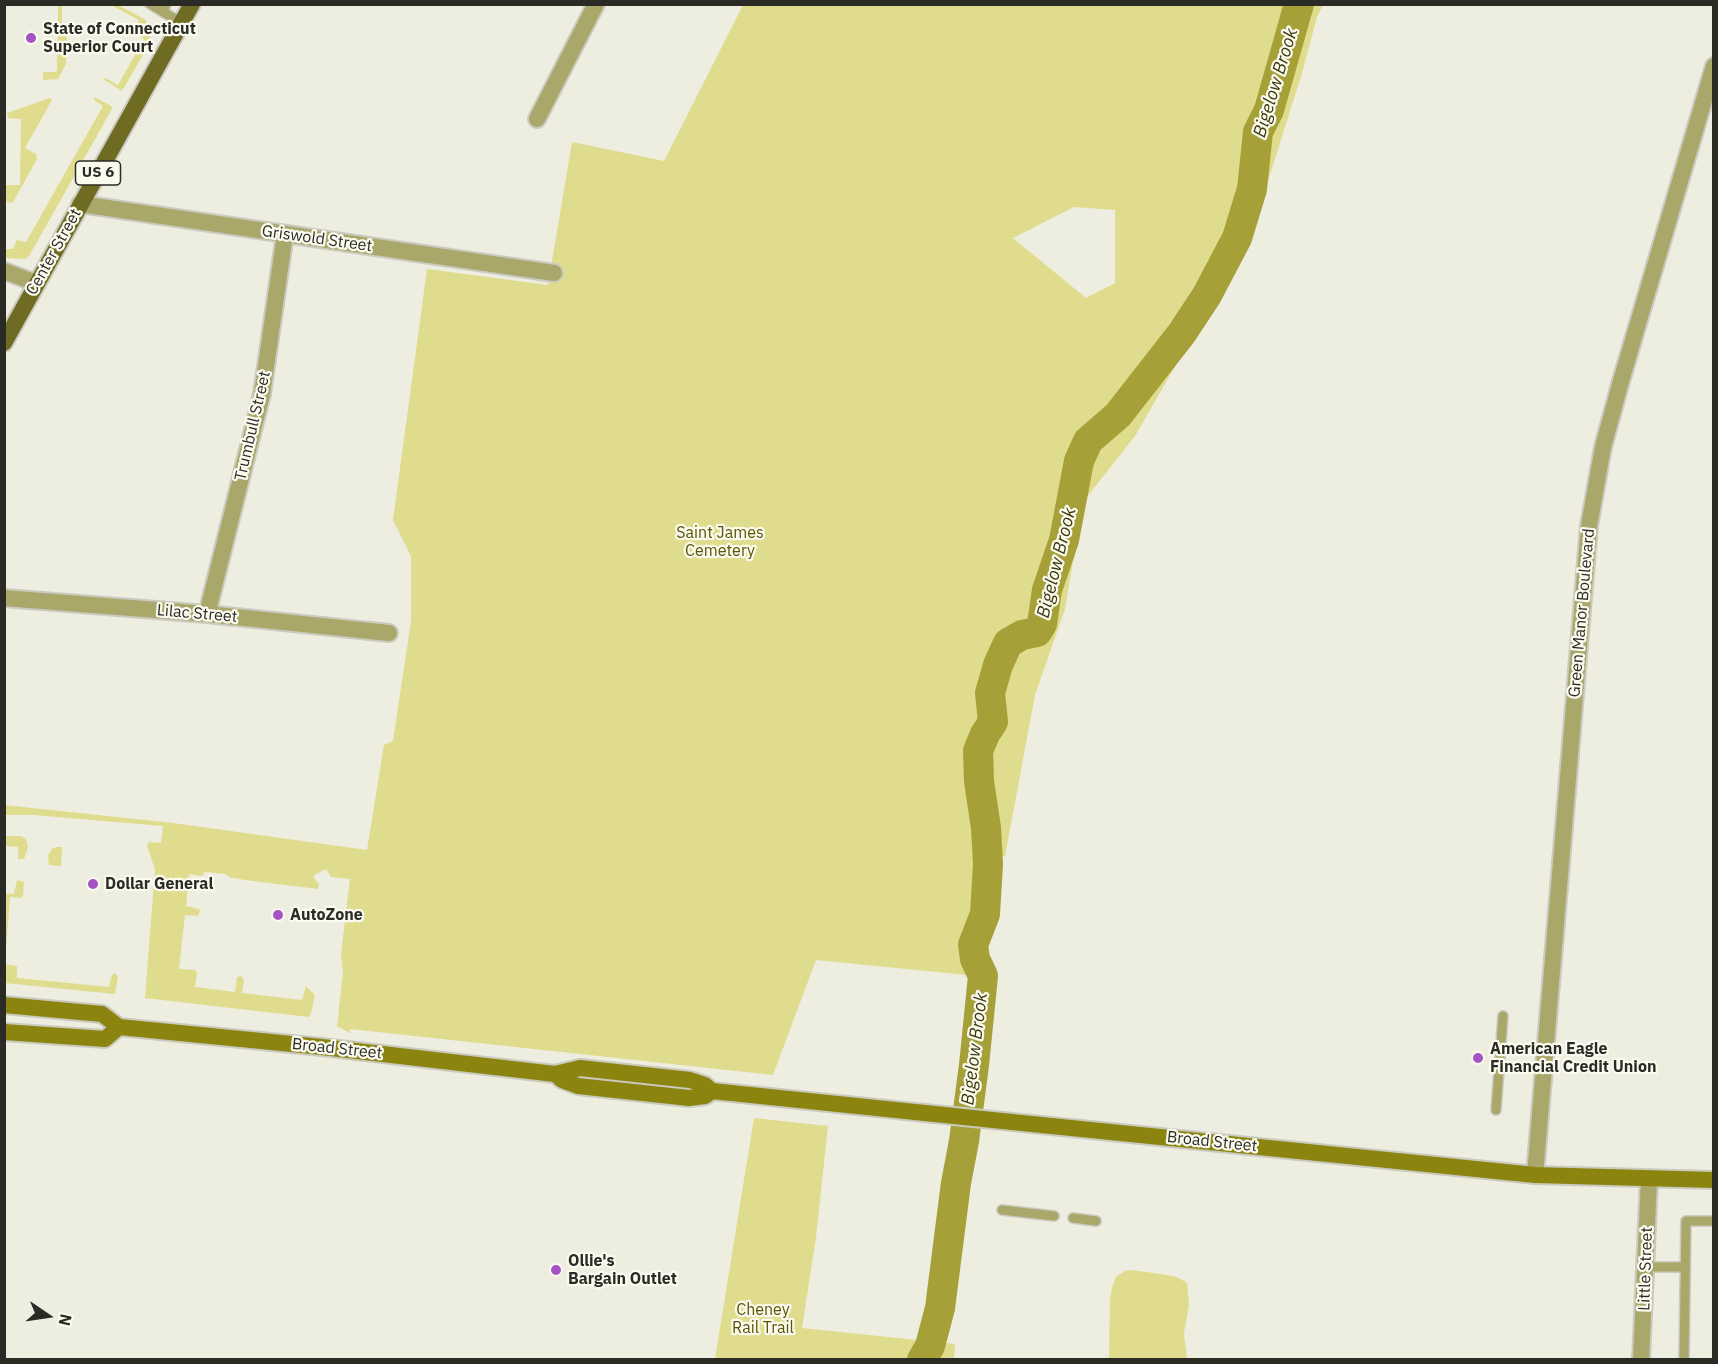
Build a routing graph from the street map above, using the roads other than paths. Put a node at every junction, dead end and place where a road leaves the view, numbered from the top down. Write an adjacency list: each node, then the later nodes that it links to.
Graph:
1 (150, 4): 4 (lane)
2 (192, 4): 5 (main road, Center Street / US 6)
3 (596, 4): 7 (street)
4 (164, 8): 5 (lane)
5 (182, 23): 8 (main road, Center Street / US 6)
6 (1713, 66): 22 (street, Green Manor Boulevard)
7 (537, 119)
8 (80, 204): 9 (street, Griswold Street); 12 (main road, Center Street / US 6)
9 (285, 234): 11 (street, Griswold Street); 15 (street, Trumbull Street)
10 (4, 271): 12 (street)
11 (554, 273)
12 (36, 283): 13 (main road, Center Street / US 6)
13 (4, 343)
14 (4, 598): 15 (street, Lilac Street)
15 (207, 614): 16 (street, Lilac Street)
16 (389, 633)
17 (4, 1005): 19 (main road, Broad Street)
18 (1503, 1016): 21 (lane)
19 (119, 1027): 20 (main road, Broad Street); 22 (main road, Broad Street)
20 (4, 1032)
21 (1496, 1110)
22 (1535, 1175): 23 (main road, Broad Street)
23 (1649, 1179): 24 (main road, Broad Street); 31 (street, Little Street)
24 (1713, 1180)
25 (1002, 1210): 26 (lane)
26 (1054, 1216)
27 (1074, 1218): 28 (lane)
28 (1096, 1221)
29 (1713, 1221): 30 (lane)
30 (1684, 1267): 31 (lane); 33 (lane)
31 (1646, 1268): 32 (street, Little Street)
32 (1645, 1359)
33 (1684, 1359)

